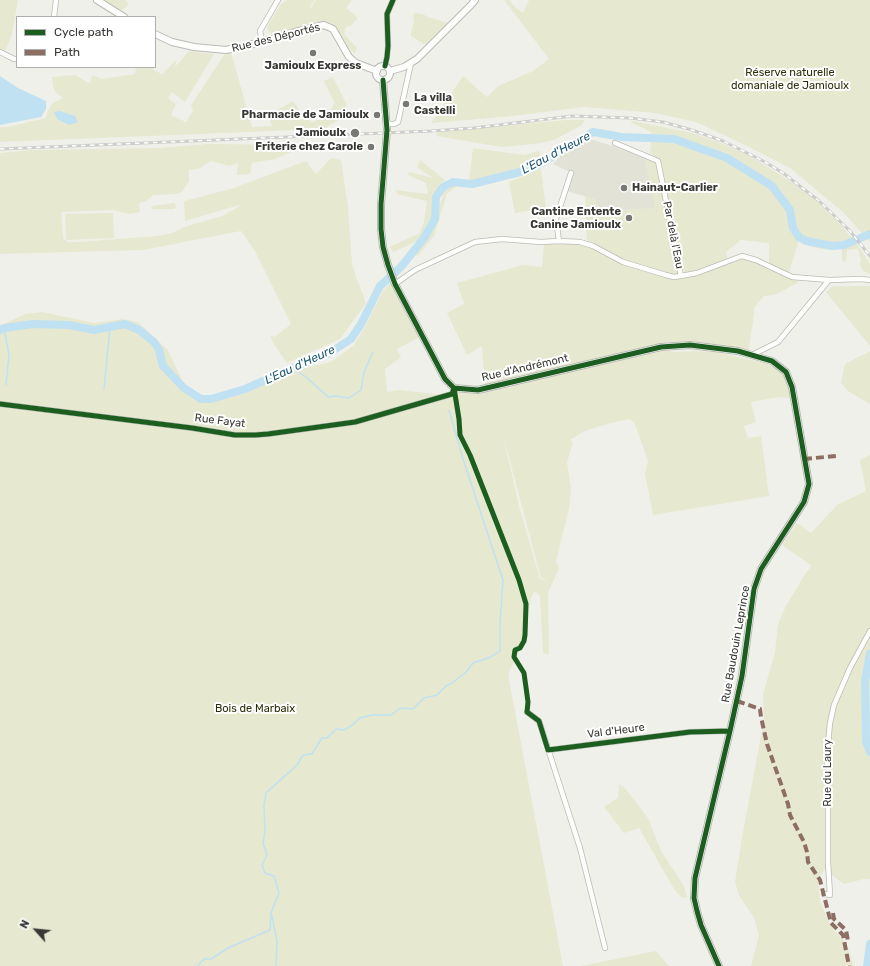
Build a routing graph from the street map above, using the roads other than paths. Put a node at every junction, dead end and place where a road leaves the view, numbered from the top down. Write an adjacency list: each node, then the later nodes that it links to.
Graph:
1 (56, 0): 6 (street)
2 (97, 0): 7 (street)
3 (278, 0): 9 (street)
4 (393, 0): 13 (street)
5 (475, 0): 12 (street)
6 (54, 16)
7 (122, 16)
8 (156, 34): 9 (street, Rue des Déportés)
9 (262, 42): 14 (street, Rue des Déportés)
10 (0, 52): 11 (street)
11 (16, 59)
12 (411, 63): 15 (street); 17 (street)
13 (385, 66): 14 (street); 15 (street)
14 (377, 71): 16 (street)
15 (390, 71): 16 (street)
16 (383, 80): 17 (street)
17 (386, 124): 24 (street)
18 (615, 142): 21 (street, Par delà l'Eau)
19 (571, 174): 20 (street)
20 (559, 241): 21 (street, Par delà l'Eau); 24 (street, Par delà l'Eau)
21 (681, 276): 22 (street)
22 (829, 280): 23 (street); 25 (street)
23 (870, 280)
24 (395, 283): 26 (street)
25 (752, 355): 26 (street, Rue d'Andrémont); 30 (street, Rue Baudouin Leprince)
26 (454, 388): 27 (street, Rue Fayat)
27 (0, 404)
28 (870, 630): 32 (street, Rue du Laury)
29 (527, 712): 31 (street)
30 (730, 730): 31 (street, Val d'Heure); 34 (street, Rue Baudouin Leprince)
31 (548, 750): 33 (street)
32 (824, 894)
33 (605, 948)
34 (720, 966)

